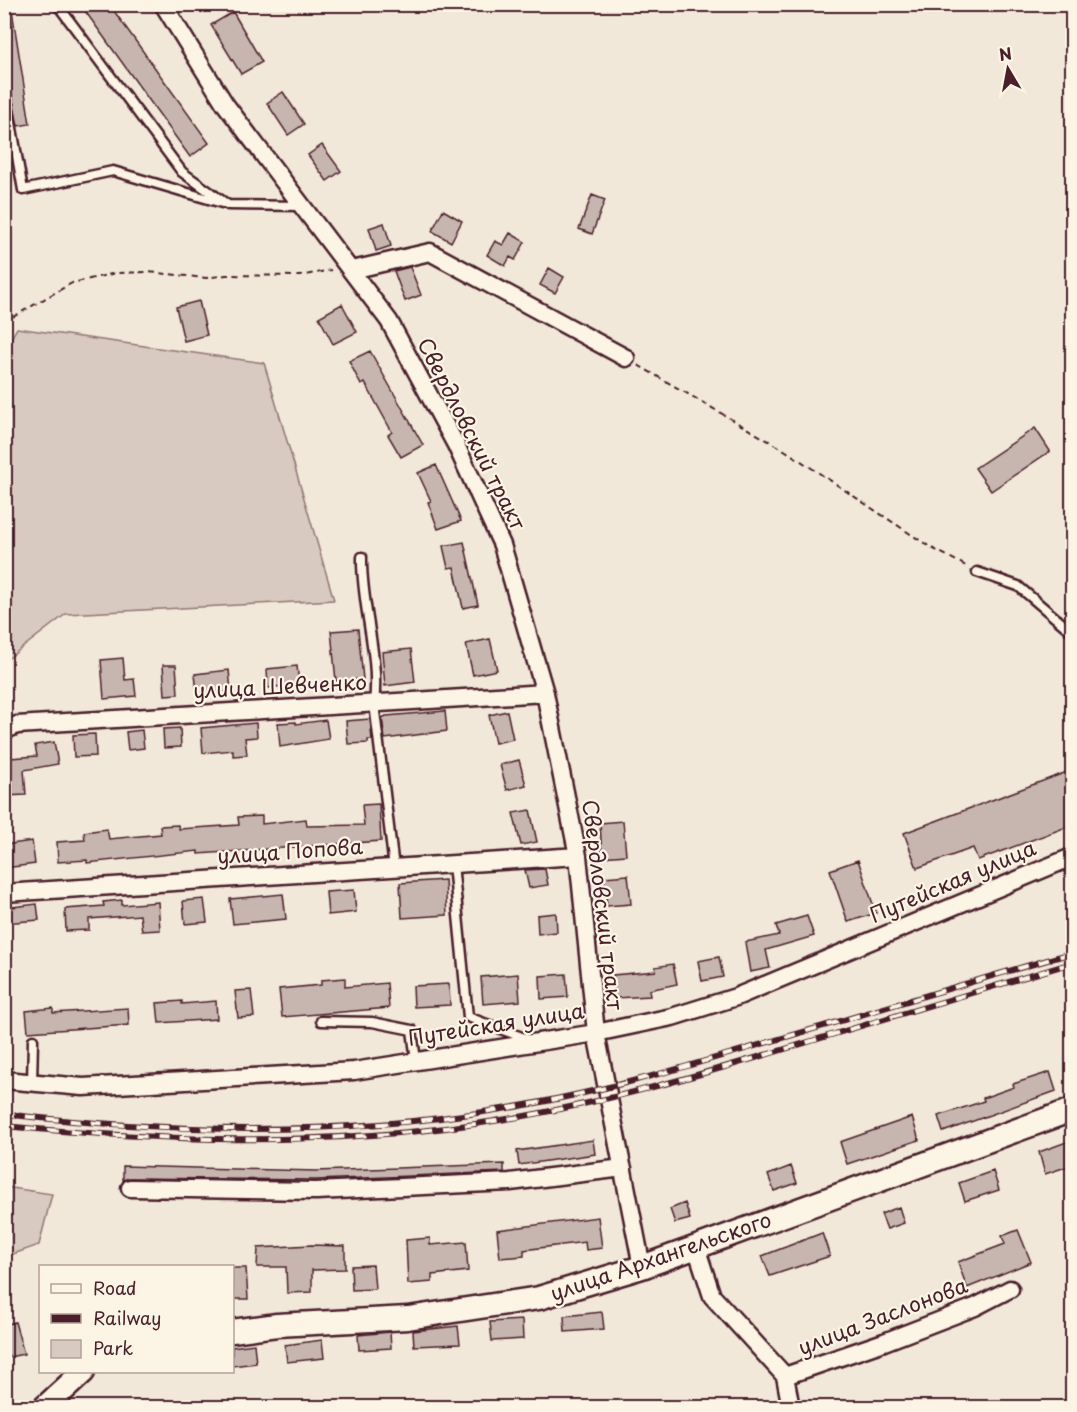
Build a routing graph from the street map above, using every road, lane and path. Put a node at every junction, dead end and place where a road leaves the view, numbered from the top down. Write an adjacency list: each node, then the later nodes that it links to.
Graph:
1 (57, 4): 4 (lane)
2 (164, 4): 5 (street, Свердловский тракт)
3 (4, 83): 4 (lane)
4 (228, 205): 5 (lane)
5 (303, 206): 6 (street, Свердловский тракт)
6 (352, 270): 7 (path); 8 (street); 12 (street, Свердловский тракт)
7 (4, 322)
8 (626, 358): 10 (path)
9 (362, 557): 13 (lane)
10 (977, 572): 11 (lane)
11 (1072, 632)
12 (545, 693): 13 (street, улица Шевченко); 15 (street, Свердловский тракт)
13 (374, 704): 14 (street, улица Шевченко); 18 (lane)
14 (11, 728)
15 (578, 856): 17 (street, улица Попова); 21 (street, Свердловский тракт)
16 (1072, 857): 21 (street, Путейская улица)
17 (453, 864): 18 (street, улица Попова); 23 (lane)
18 (394, 868): 19 (street, улица Попова)
19 (4, 894)
20 (321, 1021): 24 (lane)
21 (596, 1033): 23 (street, Путейская улица); 28 (street, Свердловский тракт)
22 (33, 1040): 26 (lane)
23 (536, 1042): 24 (street, Путейская улица)
24 (416, 1061): 26 (street, Путейская улица)
25 (4, 1080): 26 (street, Путейская улица)
26 (32, 1083)
27 (1072, 1110): 30 (street, улица Архангельского)
28 (623, 1168): 29 (street); 31 (street, Свердловский тракт)
29 (130, 1188)
30 (696, 1247): 31 (street, улица Архангельского); 35 (street, улица Заслонова)
31 (642, 1267): 33 (street, улица Архангельского)
32 (1010, 1289): 35 (street, улица Заслонова)
33 (234, 1331)
34 (80, 1373): 38 (street)
35 (785, 1376): 39 (street)
36 (4, 1401): 37 (lane)
37 (26, 1407)
38 (44, 1407)
39 (791, 1407)

